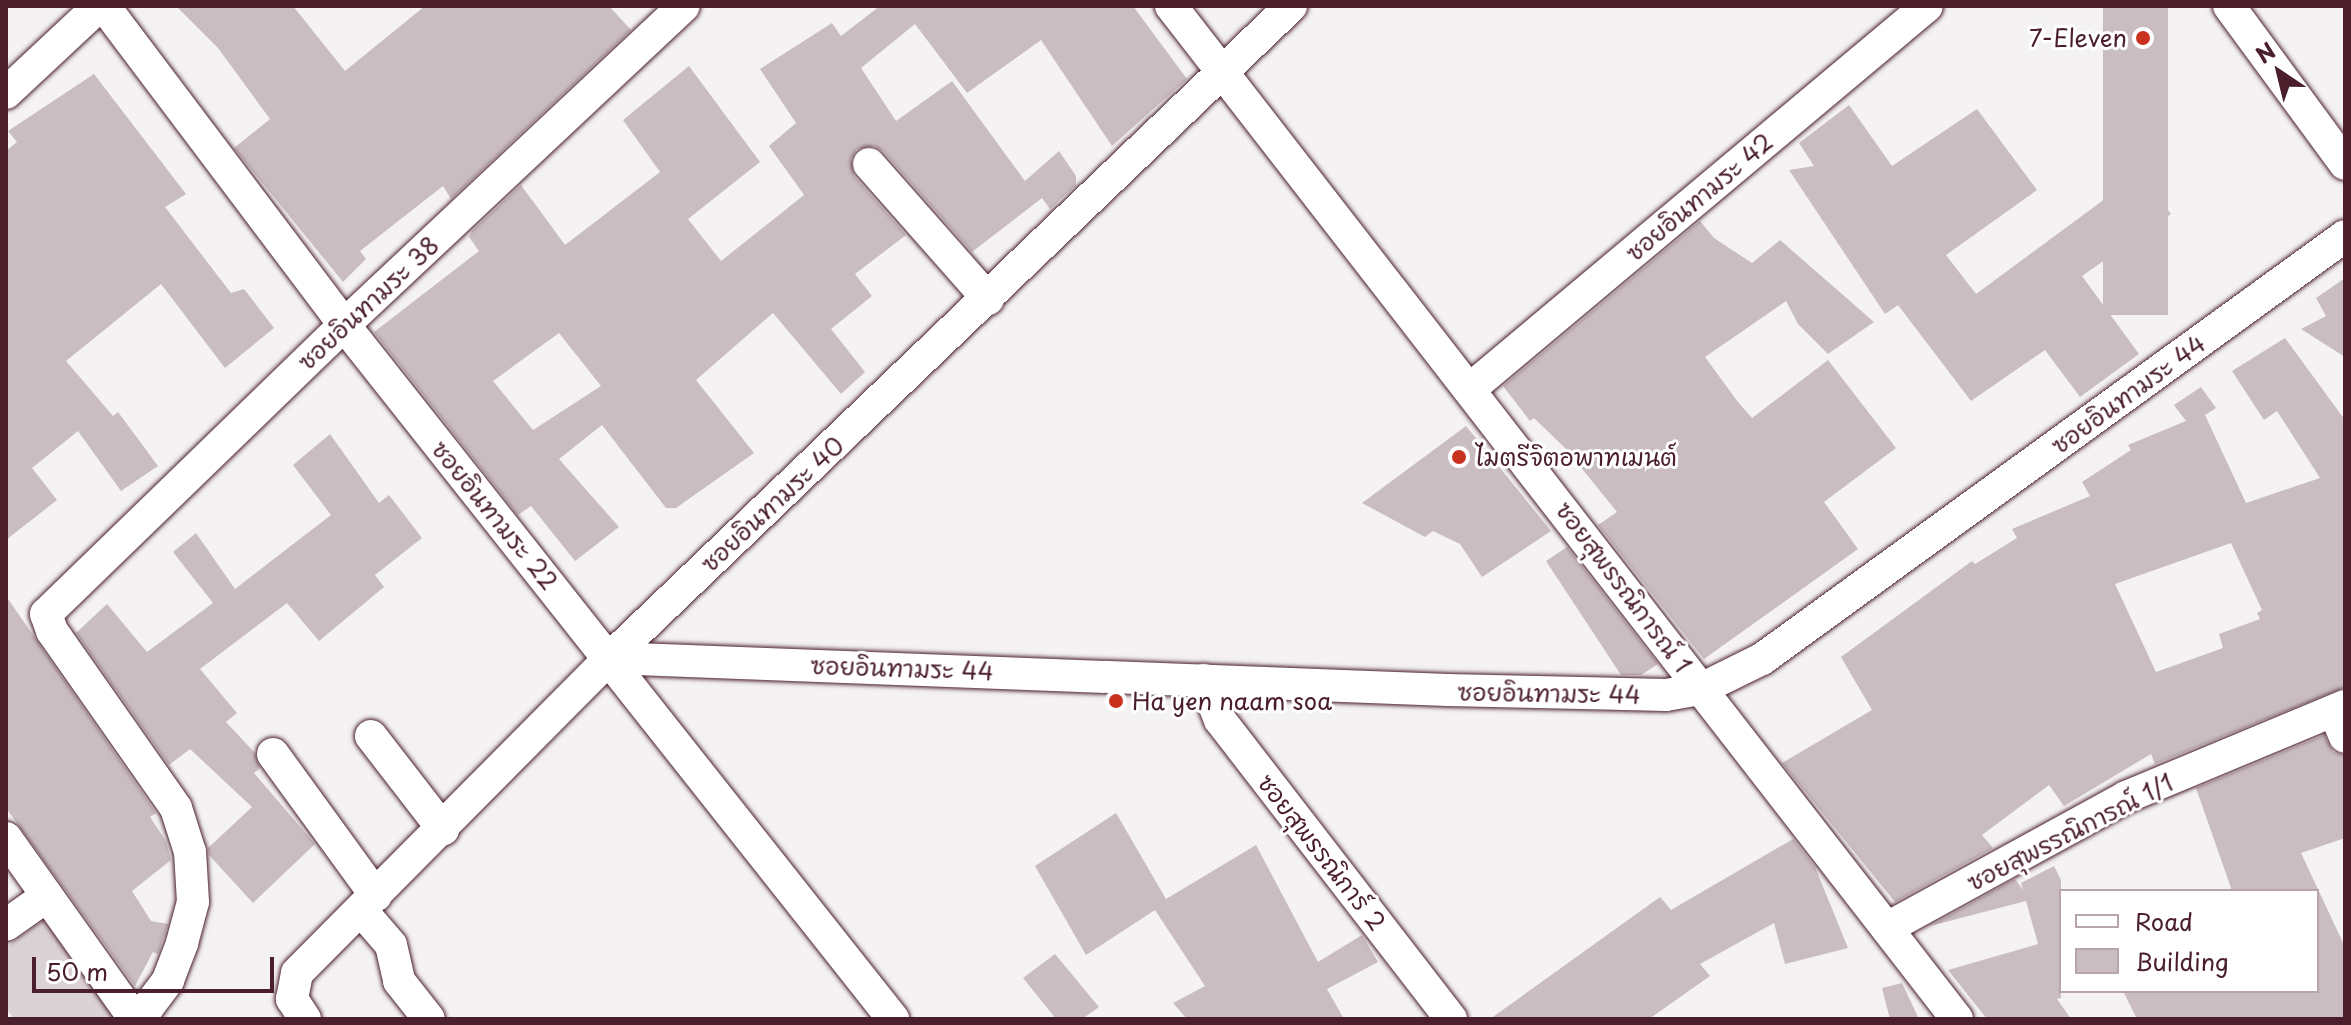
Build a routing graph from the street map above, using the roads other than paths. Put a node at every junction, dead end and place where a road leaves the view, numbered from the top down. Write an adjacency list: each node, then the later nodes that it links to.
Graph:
1 (102, 6): 8 (street); 13 (street, ซอยอินทามระ 22)
2 (684, 6): 13 (street, ซอยอินทามระ 38)
3 (1171, 6): 7 (street, ซอยสุพรรณิการณ์ 1)
4 (1291, 6): 7 (street, ซอยอินทามระ 40)
5 (1927, 6): 14 (street, ซอยอินทามระ 42)
6 (2229, 6): 10 (street)
7 (1223, 73): 12 (street, ซอยอินทามระ 40); 14 (street, ซอยสุพรรณิการณ์ 1)
8 (6, 93)
9 (869, 164): 12 (street)
10 (2345, 164)
11 (2345, 236): 17 (street, ซอยอินทามระ 44)
12 (988, 299): 15 (street, ซอยอินทามระ 40)
13 (344, 325): 15 (street, ซอยอินทามระ 22); 27 (street, ซอยอินทามระ 38)
14 (1470, 389): 17 (street, ซอยสุพรรณิการณ์ 1)
15 (610, 658): 16 (street, ซอยอินทามระ 44); 21 (street, ซอยอินทามระ 40); 30 (street, ซอยอินทามระ 22)
16 (1204, 680): 17 (street, ซอยอินทามระ 44); 31 (street, ซอยสุพรรณิการ์ 2)
17 (1701, 689): 26 (street, ซอยสุพรรณิการณ์ 1)
18 (2341, 718): 26 (street, ซอยสุพรรณิการณ์ 1/1)
19 (371, 736): 21 (street)
20 (273, 754): 24 (street)
21 (443, 829): 24 (street, ซอยอินทามระ 40)
22 (6, 838): 23 (street)
23 (47, 896): 25 (street); 27 (street)
24 (368, 903): 28 (street, ซอยอินทามระ 40); 29 (street)
25 (6, 925)
26 (1887, 928): 32 (street, ซอยสุพรรณิการณ์ 1)
27 (132, 1018)
28 (305, 1019)
29 (429, 1019)
30 (893, 1019)
31 (1451, 1019)
32 (1957, 1019)

